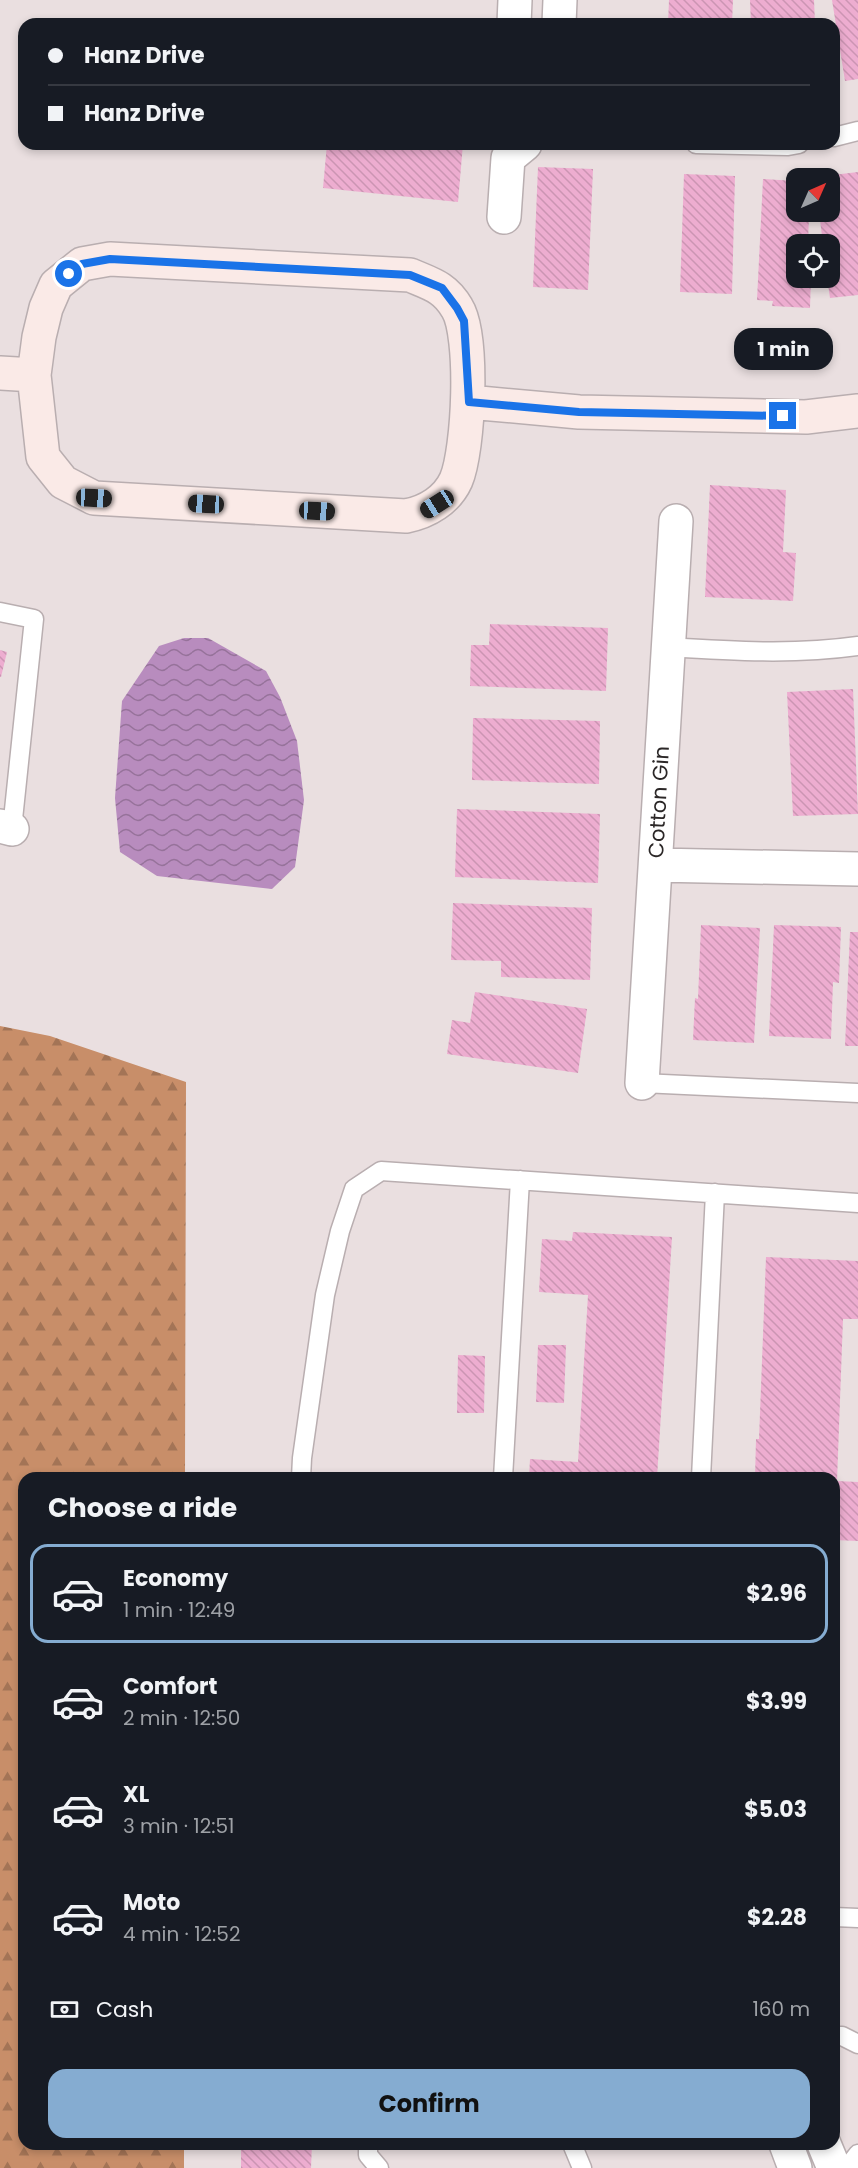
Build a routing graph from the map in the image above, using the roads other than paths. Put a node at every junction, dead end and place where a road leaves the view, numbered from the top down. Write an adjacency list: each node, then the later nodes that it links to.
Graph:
1 (516, 0): 3 (street)
2 (560, 0): 4 (street)
3 (514, 18)
4 (559, 18)
5 (858, 131): 6 (lane)
6 (840, 136)
7 (518, 150): 8 (street)
8 (504, 217)
9 (0, 373): 10 (street)
10 (34, 375): 11 (street); 11 (street)
11 (469, 402): 12 (street)
12 (858, 411)
13 (676, 521): 16 (street, Cotton Gin)
14 (0, 612): 17 (lane)
15 (858, 646): 16 (lane)
16 (668, 647): 18 (street, Cotton Gin)
17 (6, 828)
18 (656, 866): 19 (street); 20 (street, Cotton Gin)
19 (858, 869)
20 (642, 1083): 21 (lane)
21 (858, 1093)
22 (520, 1180): 23 (lane); 25 (lane); 26 (lane)
23 (715, 1193): 24 (lane); 27 (lane)
24 (858, 1203)
25 (301, 1472)
26 (502, 1472)
27 (701, 1472)
28 (840, 1917): 29 (lane)
29 (858, 1918)
30 (840, 2036): 31 (lane)
31 (858, 2044)
32 (368, 2150): 37 (lane)
33 (574, 2150): 38 (lane)
34 (788, 2150): 39 (street)
35 (826, 2150): 40 (street)
36 (858, 2154): 41 (lane)
37 (379, 2168)
38 (582, 2168)
39 (795, 2168)
40 (834, 2168)
41 (847, 2168)

